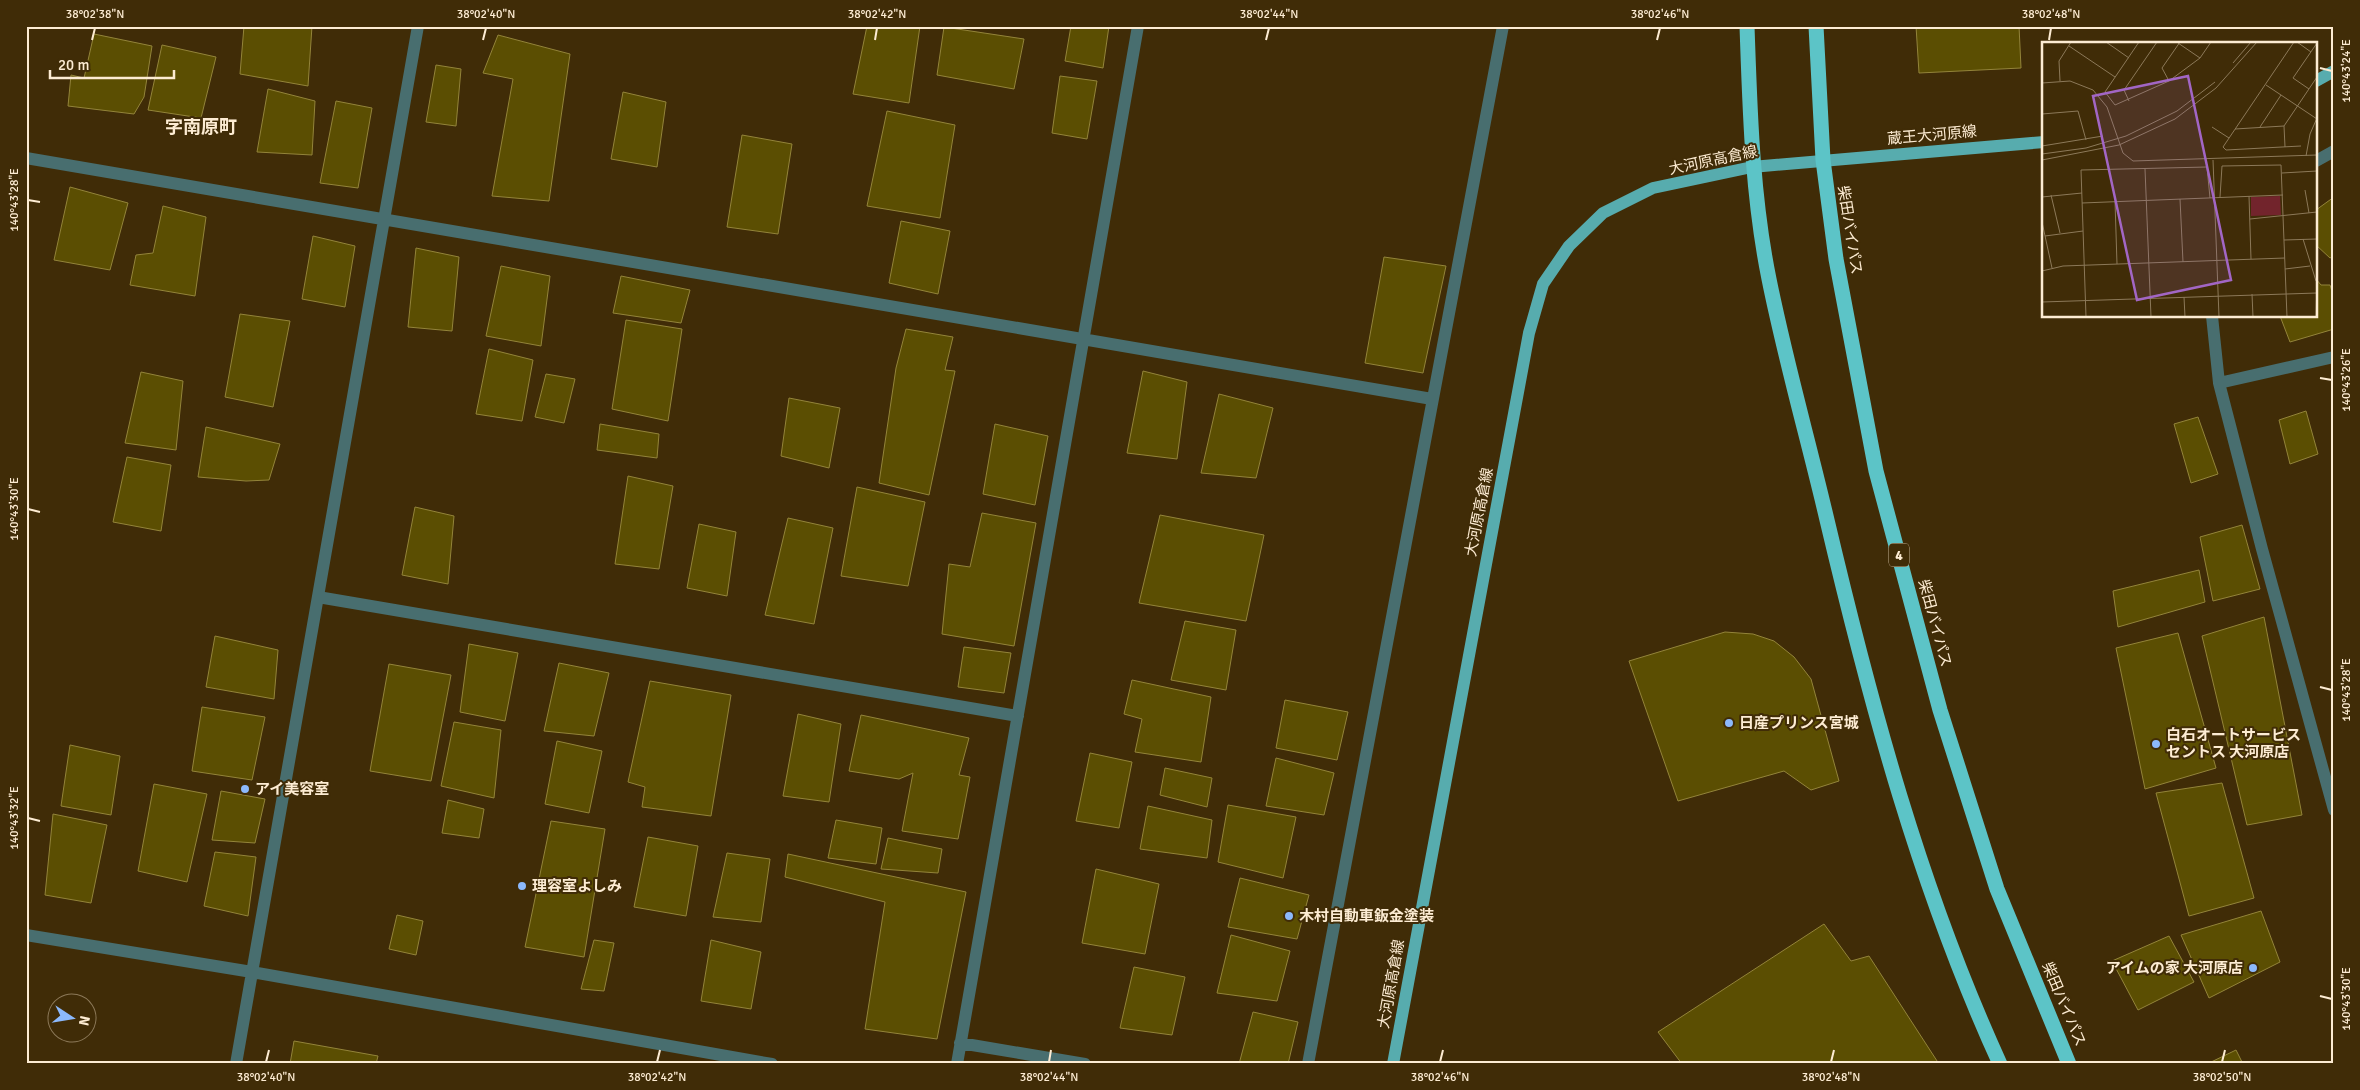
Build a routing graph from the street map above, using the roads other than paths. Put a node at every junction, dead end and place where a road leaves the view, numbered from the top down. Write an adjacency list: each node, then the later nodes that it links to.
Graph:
1 (418, 26): 14 (street)
2 (1138, 26): 16 (street)
3 (1503, 26): 19 (street)
4 (1747, 26): 13 (highway)
5 (1816, 26): 11 (highway, 柴田バイパス / 4)
6 (2334, 71): 7 (main road)
7 (2318, 80)
8 (2042, 142): 11 (main road, 蔵王大河原線)
9 (2334, 152): 12 (street)
10 (26, 158): 14 (street)
11 (1823, 160): 13 (main road, 大河原高倉線); 33 (highway, 柴田バイパス / 4)
12 (2318, 160)
13 (1752, 167): 31 (main road, 大河原高倉線); 32 (highway)
14 (384, 218): 16 (street); 20 (street)
15 (2212, 318): 18 (street)
16 (1083, 339): 19 (street); 21 (street)
17 (2334, 357): 18 (street)
18 (2219, 383): 22 (street)
19 (1432, 399): 30 (street)
20 (318, 597): 21 (street); 24 (street)
21 (1018, 716): 25 (street)
22 (2334, 810)
23 (26, 935): 24 (street)
24 (252, 972): 26 (street); 27 (street)
25 (960, 1043): 28 (street); 29 (street)
26 (236, 1064)
27 (772, 1064)
28 (957, 1064)
29 (1085, 1064)
30 (1308, 1064)
31 (1393, 1064)
32 (2000, 1064)
33 (2070, 1064)

